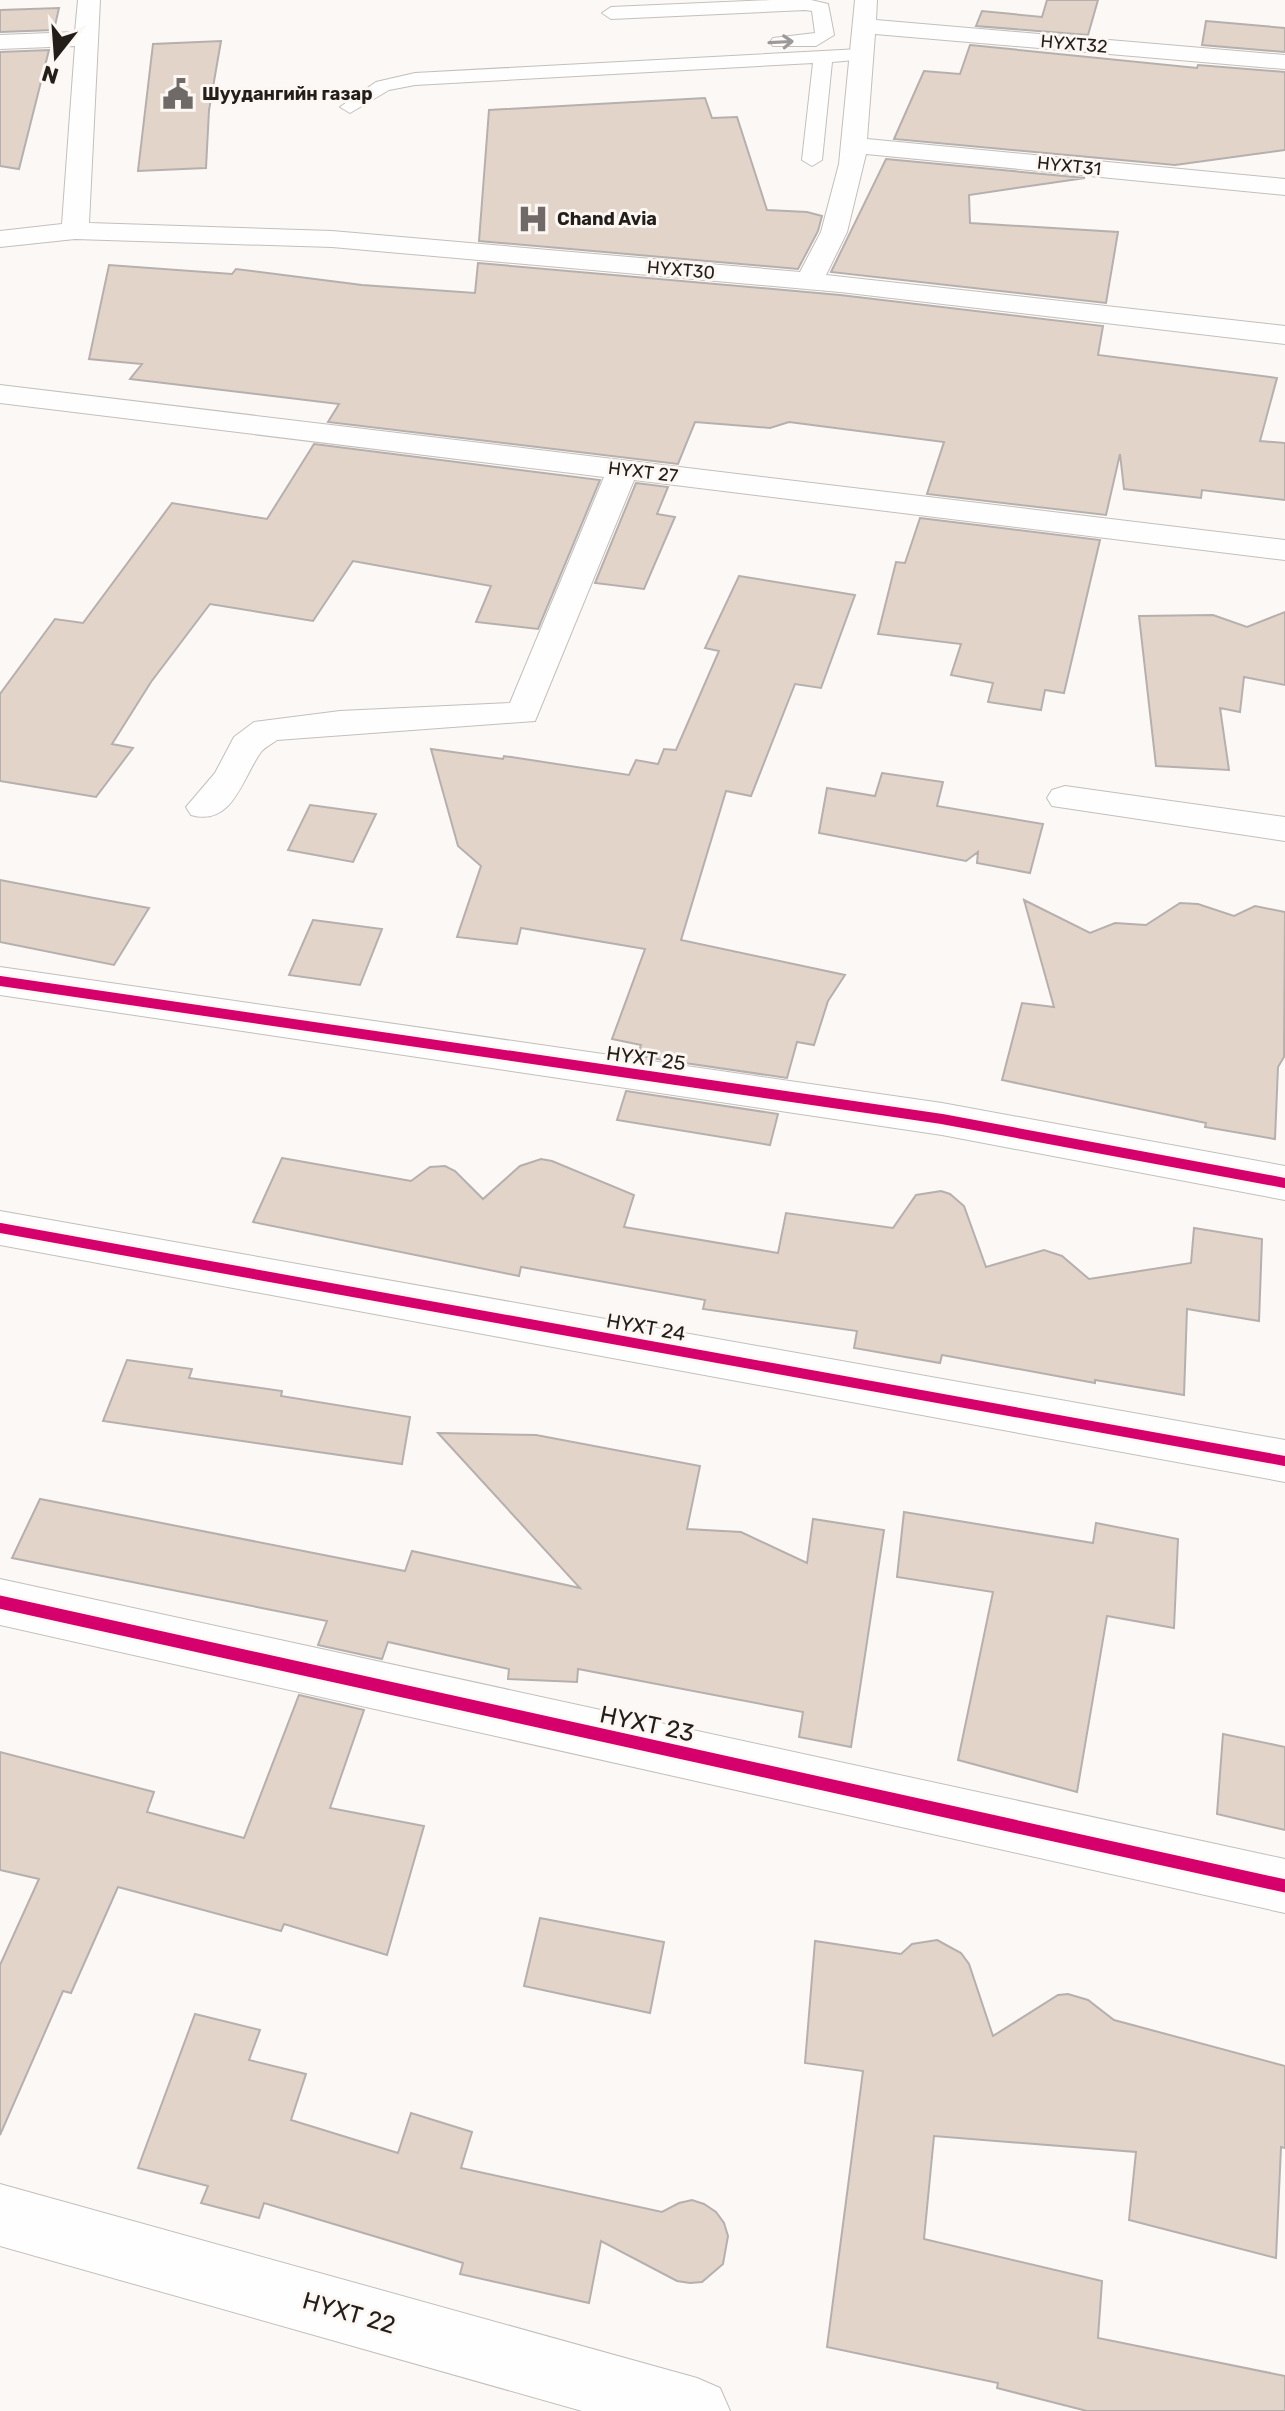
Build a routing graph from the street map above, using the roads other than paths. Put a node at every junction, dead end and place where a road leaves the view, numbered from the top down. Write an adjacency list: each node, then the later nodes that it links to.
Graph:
1 (89, 0): 5 (street)
2 (866, 0): 4 (street)
3 (609, 7): 7 (lane); 7 (lane, one-way to 3)
4 (862, 26): 8 (street); 10 (street, НҮХТ32)
5 (89, 39): 6 (street); 15 (street)
6 (0, 42)
7 (619, 52): 9 (lane); 11 (lane)
8 (860, 55): 9 (lane); 12 (street)
9 (823, 57): 13 (lane)
10 (1285, 62)
11 (350, 107)
12 (854, 145): 14 (street, НҮХТ31); 17 (street)
13 (812, 160)
14 (1285, 187)
15 (75, 231): 16 (street, НҮХТ30); 17 (street, НҮХТ30)
16 (0, 239)
17 (809, 282): 18 (street, НҮХТ30)
18 (1285, 335)
19 (0, 394): 20 (street, НҮХТ 27)
20 (623, 469): 21 (street, НҮХТ 27); 23 (street)
21 (1285, 550)
22 (1065, 798): 24 (street)
23 (204, 807)
24 (1285, 829)
25 (0, 981): 26 (street, НҮХТ 25)
26 (1285, 1183)
27 (0, 1228): 28 (street, НҮХТ 24)
28 (1285, 1461)
29 (0, 1602): 30 (street, НҮХТ 23)
30 (1285, 1886)
31 (0, 2215): 32 (street, НҮХТ 22)
32 (697, 2411)

